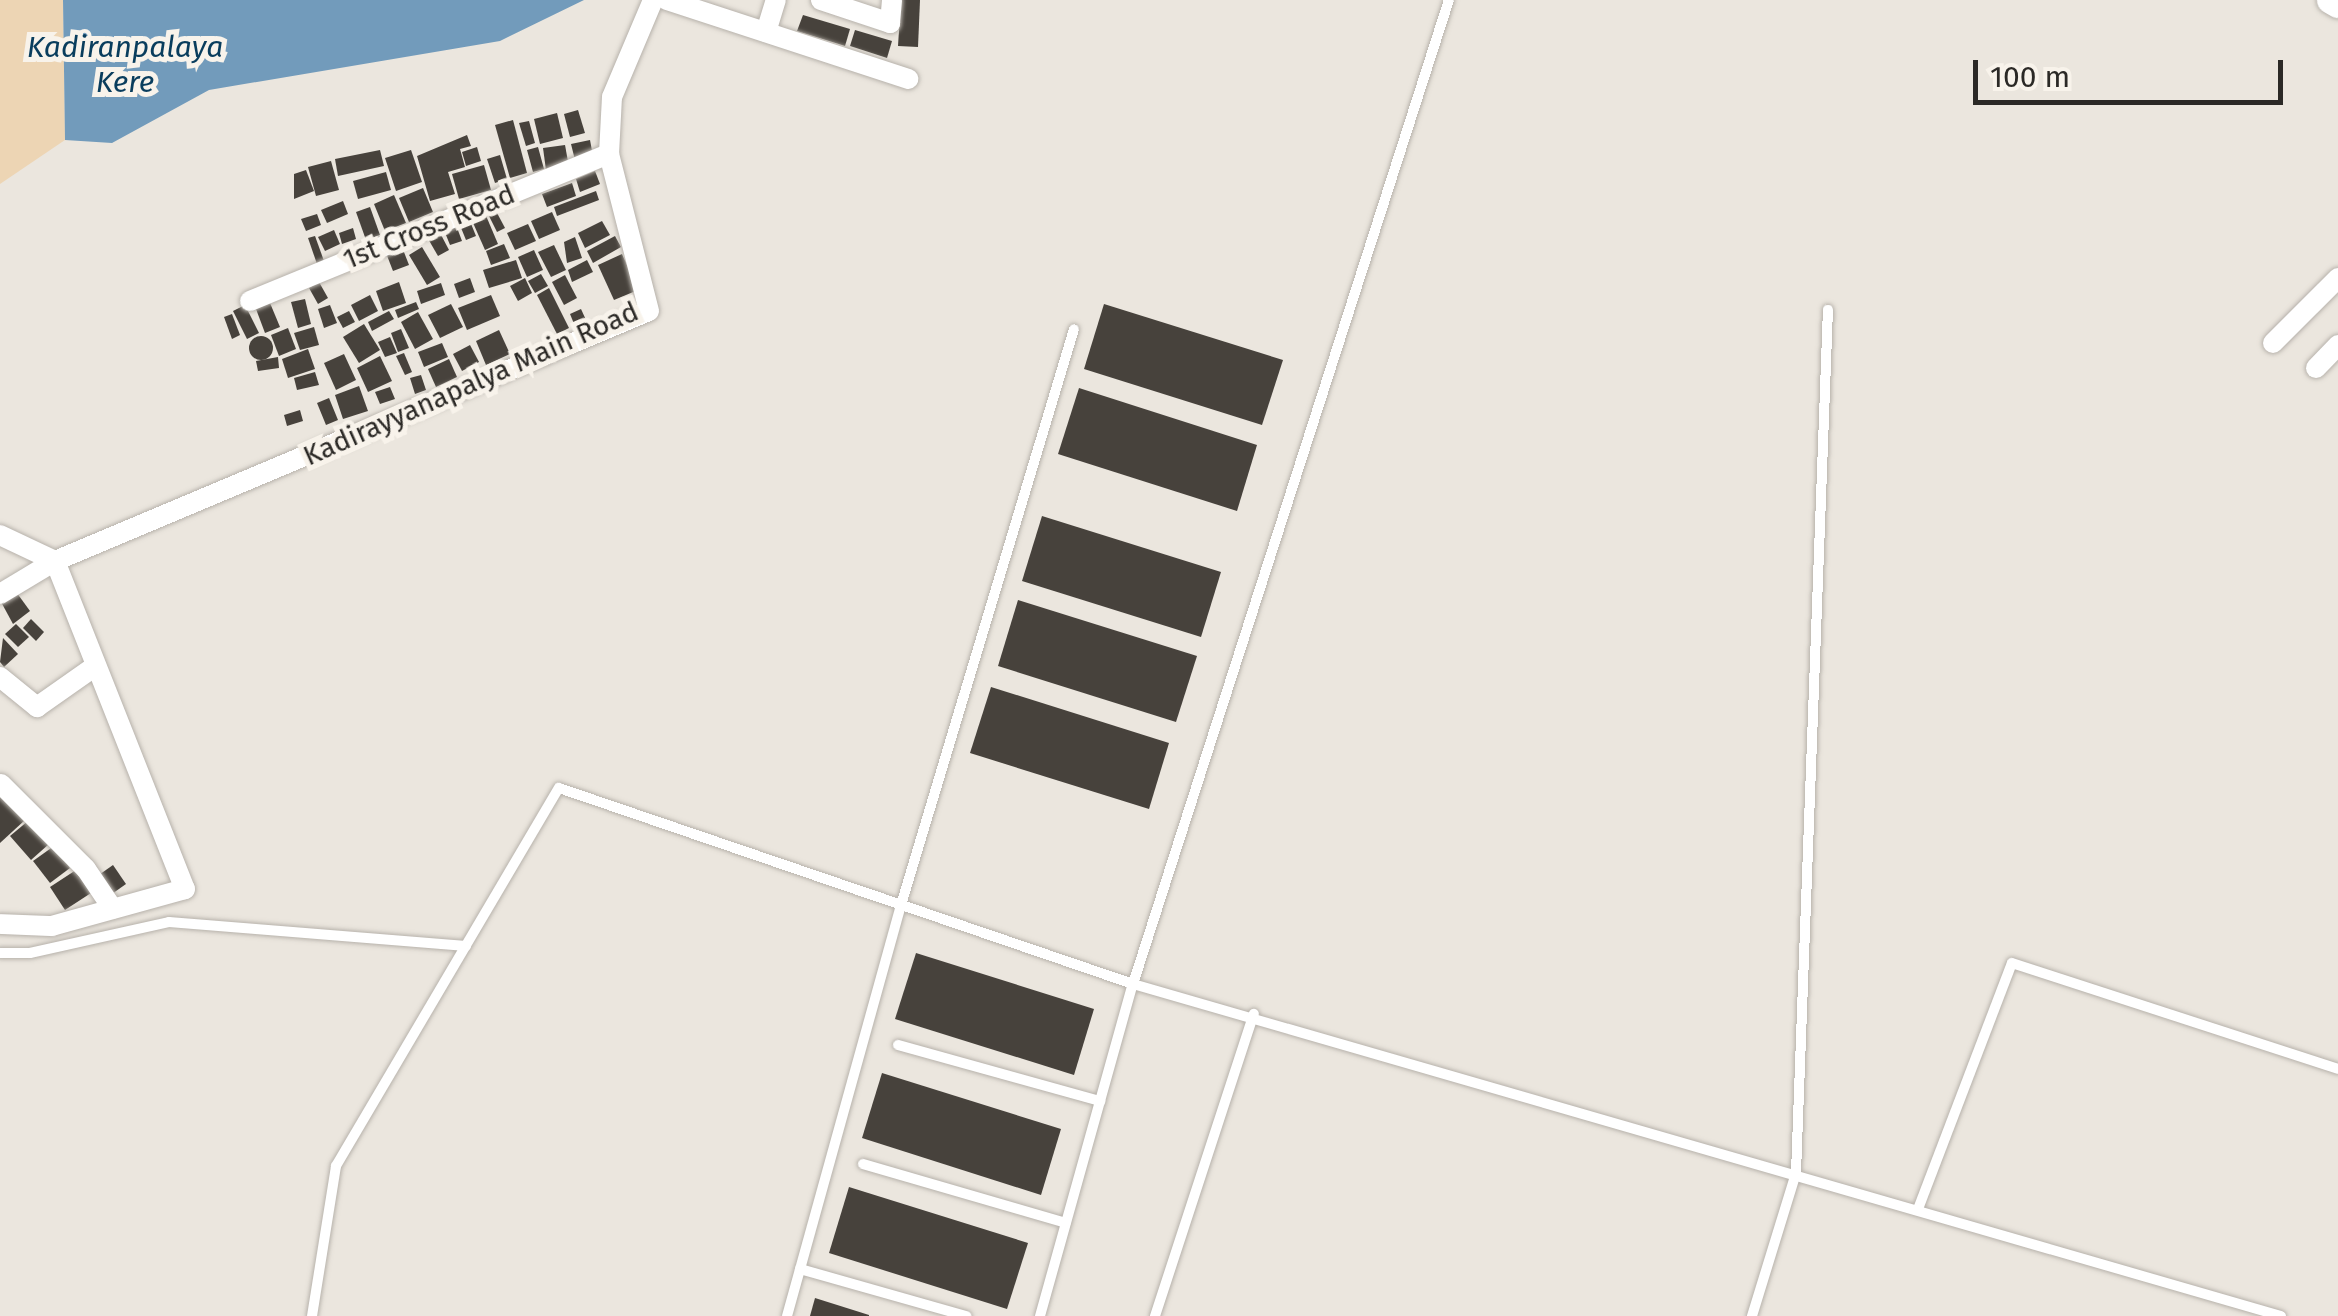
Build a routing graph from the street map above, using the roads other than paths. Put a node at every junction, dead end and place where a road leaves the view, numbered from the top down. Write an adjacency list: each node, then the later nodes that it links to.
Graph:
1 (653, 0): 11 (street, Kadirayyanapalya Main Road)
2 (667, 0): 9 (street)
3 (776, 0): 9 (street)
4 (821, 0): 5 (street)
5 (892, 0)
6 (1448, 0): 30 (lane)
7 (2330, 0): 8 (main road)
8 (2338, 4)
9 (766, 32): 10 (street)
10 (908, 79)
11 (609, 154): 13 (street, 1st Cross Road); 20 (street, Kadirayyanapalya Main Road)
12 (2338, 278): 16 (street)
13 (250, 301)
14 (1828, 310): 36 (lane)
15 (1074, 329): 25 (lane)
16 (2273, 343)
17 (2338, 345): 18 (street)
18 (2316, 368)
19 (0, 535): 20 (street)
20 (55, 561): 21 (street); 22 (street)
21 (0, 594)
22 (94, 667): 23 (street); 26 (street)
23 (0, 677)
24 (1, 784): 26 (street)
25 (901, 905): 28 (lane); 30 (lane); 39 (lane)
26 (113, 908): 27 (street)
27 (0, 924)
28 (466, 946): 29 (lane); 40 (lane)
29 (0, 953)
30 (1132, 984): 31 (lane); 34 (lane)
31 (1254, 1014): 36 (lane); 44 (lane)
32 (898, 1045): 34 (lane)
33 (2338, 1069): 37 (lane)
34 (1100, 1101): 38 (lane)
35 (863, 1164): 38 (lane)
36 (1796, 1173): 37 (lane); 45 (lane)
37 (1918, 1209): 46 (lane)
38 (1066, 1224): 43 (lane)
39 (800, 1269): 41 (lane); 42 (lane)
40 (312, 1316)
41 (787, 1316)
42 (966, 1316)
43 (1040, 1316)
44 (1155, 1316)
45 (1752, 1316)
46 (2281, 1316)

